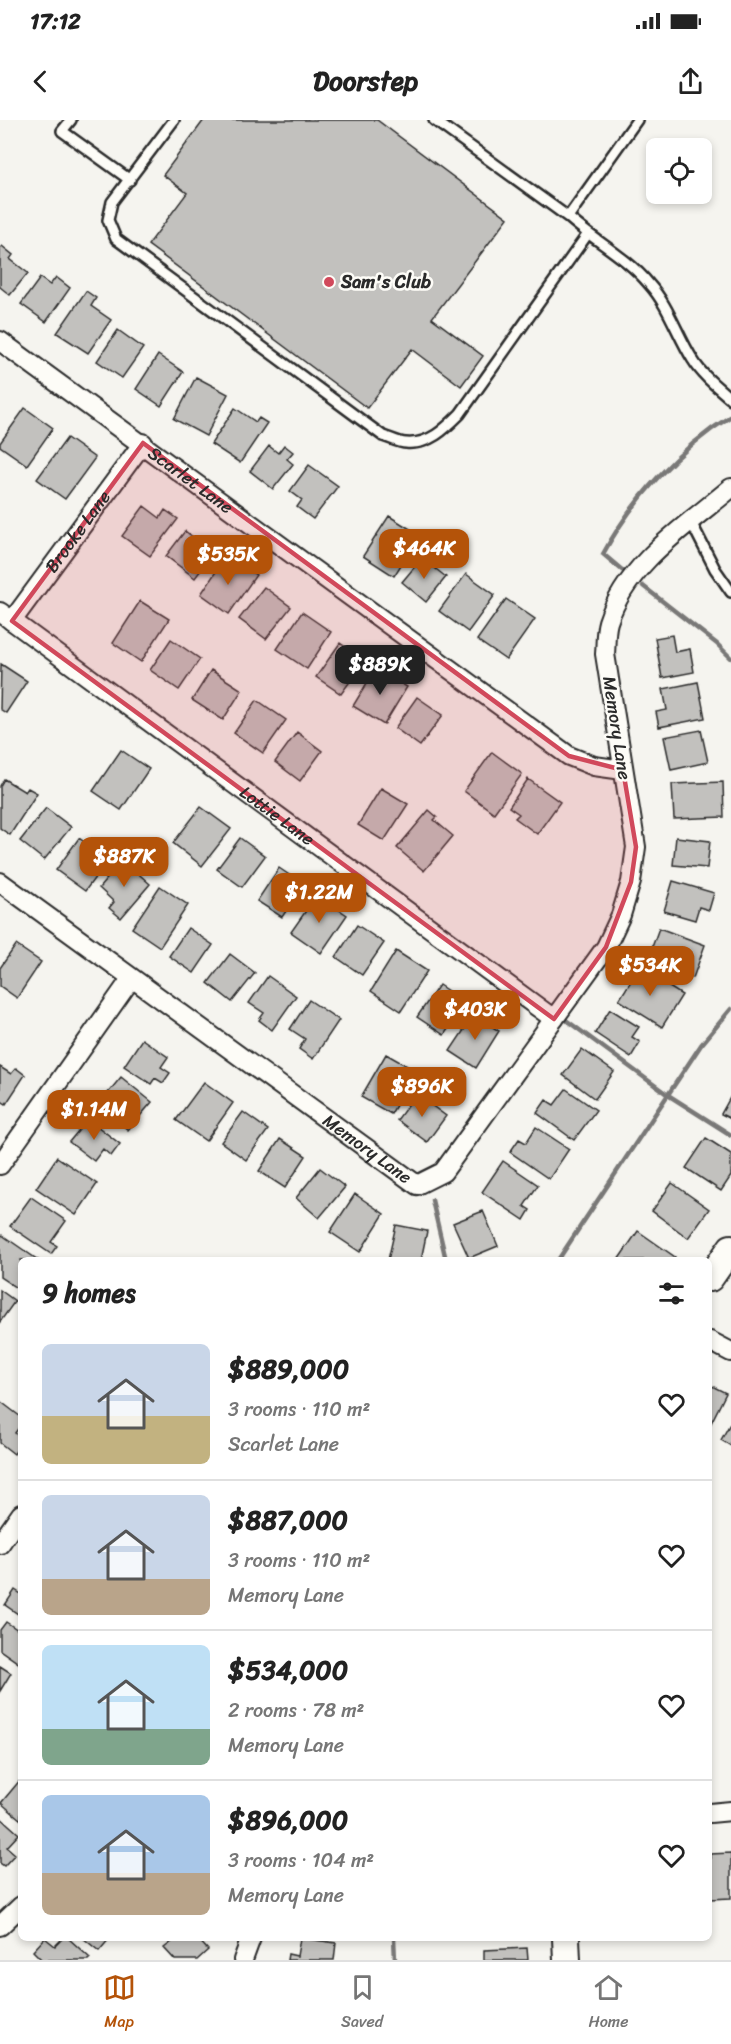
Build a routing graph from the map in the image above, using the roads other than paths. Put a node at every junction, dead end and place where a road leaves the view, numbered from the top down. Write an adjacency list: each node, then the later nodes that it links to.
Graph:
1 (70, 120): 5 (lane)
2 (174, 120): 5 (lane)
3 (434, 120): 6 (lane)
4 (637, 120): 6 (lane)
5 (129, 180): 7 (lane)
6 (568, 217): 7 (lane)
7 (587, 235): 9 (lane)
8 (0, 341): 10 (street, Scarlet Lane)
9 (731, 399)
10 (142, 443): 14 (street, Brooke Lane); 15 (street, Scarlet Lane)
11 (731, 488): 12 (street, Memory Lane)
12 (691, 522): 13 (lane); 15 (street, Memory Lane)
13 (730, 587)
14 (6, 616): 18 (street, Lottie Lane)
15 (623, 770): 18 (street, Memory Lane)
16 (0, 882): 17 (street, Memory Lane)
17 (131, 979): 18 (street, Memory Lane); 19 (street)
18 (554, 1019)
19 (2, 1159)
20 (731, 1248): 21 (street)
21 (712, 1275)
22 (712, 1342): 23 (street)
23 (731, 1352)
24 (18, 1518): 25 (street)
25 (0, 1544)
26 (731, 1811): 27 (street)
27 (712, 1813)
28 (18, 1909): 29 (street)
29 (0, 1926)
30 (250, 1941): 32 (street)
31 (566, 1941): 33 (street)
32 (243, 1960)
33 (567, 1960)

